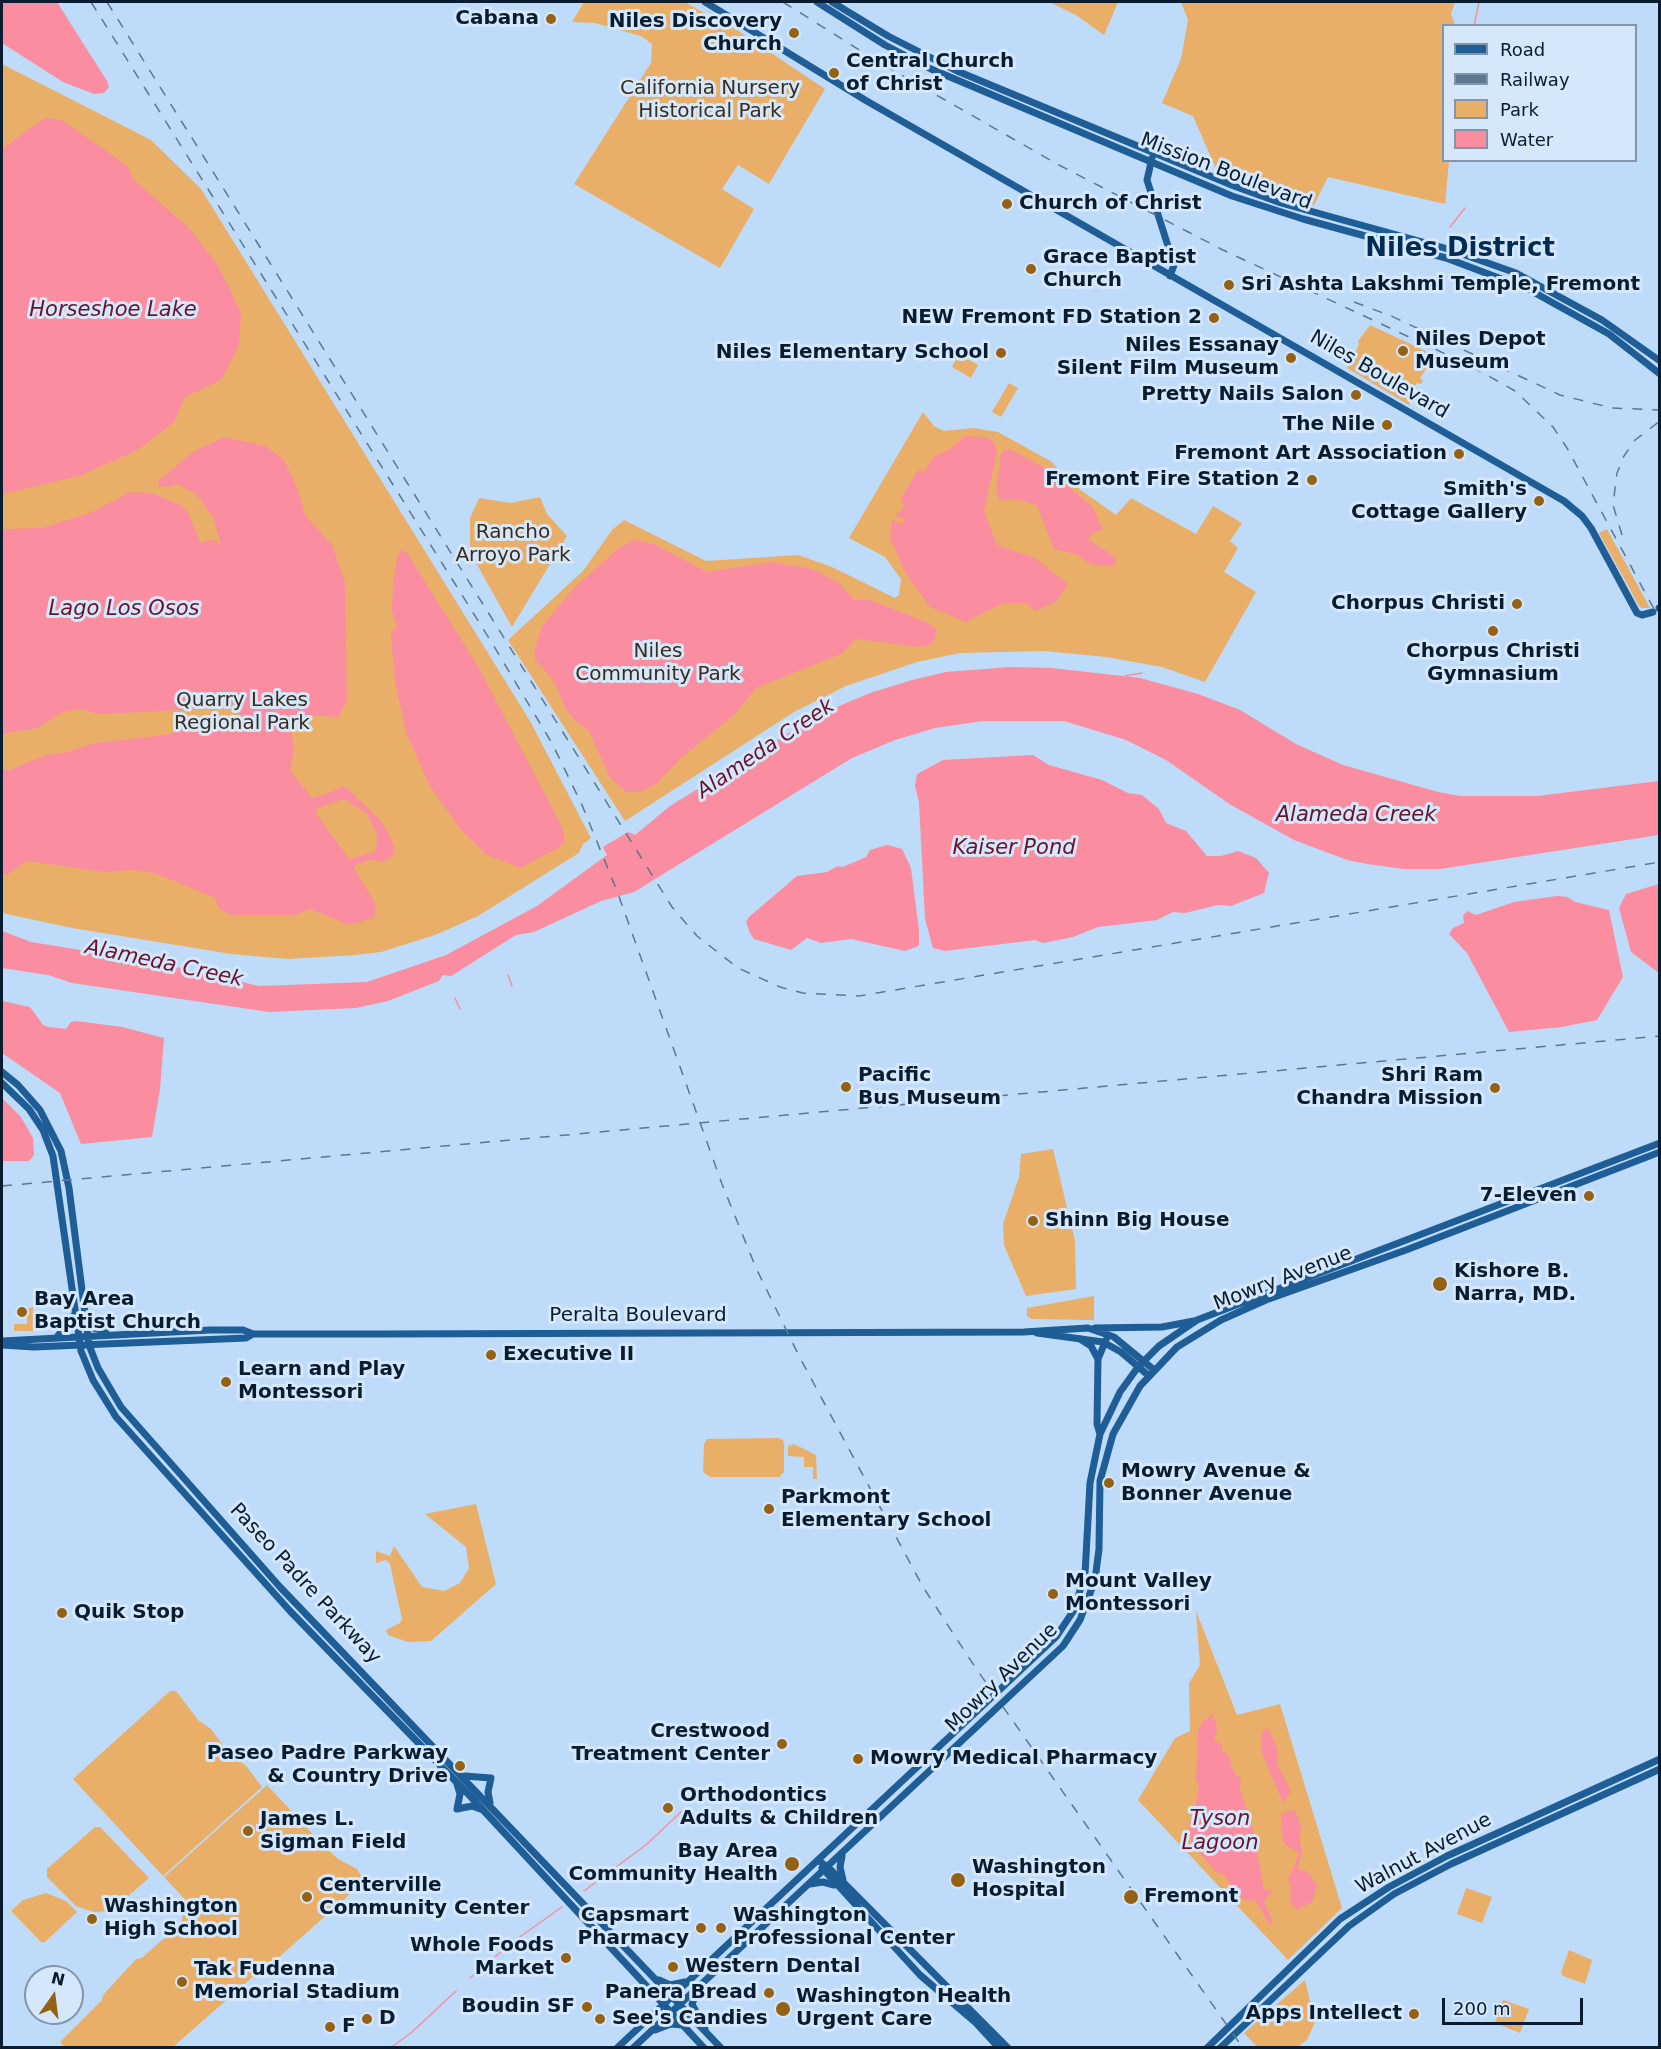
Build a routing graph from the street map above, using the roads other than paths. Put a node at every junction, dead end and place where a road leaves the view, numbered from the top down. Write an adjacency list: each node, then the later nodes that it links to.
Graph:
1 (705, 2): 8 (main road, Niles Boulevard)
2 (817, 2): 5 (main road, Mission Boulevard)
3 (832, 2): 4 (main road, Mission Boulevard)
4 (1154, 153): 5 (main road); 6 (main road, Mission Boulevard)
5 (1151, 162): 7 (main road, Mission Boulevard); 8 (main road)
6 (1360, 225): 7 (main road); 9 (main road, Mission Boulevard)
7 (1357, 234): 10 (main road, Mission Boulevard)
8 (1170, 276): 13 (main road, Niles Boulevard)
9 (1554, 291): 10 (main road); 11 (main road, Mission Boulevard)
10 (1550, 299): 12 (main road, Mission Boulevard)
11 (1659, 361)
12 (1659, 374)
13 (1657, 609)
14 (2, 1072): 20 (main road, Paseo Padre Parkway)
15 (2, 1083): 18 (main road, Paseo Padre Parkway)
16 (1659, 1143): 19 (main road, Mowry Avenue)
17 (1659, 1152): 37 (main road, Mowry Avenue)
18 (75, 1314): 25 (main road, Paseo Padre Parkway); 28 (main road)
19 (1197, 1320): 21 (main road); 36 (main road, Mowry Avenue)
20 (85, 1322): 22 (main road); 26 (main road, Paseo Padre Parkway)
21 (1088, 1328): 23 (main road, Peralta Boulevard); 29 (main road, Peralta Boulevard)
22 (131, 1332): 24 (main road, Peralta Boulevard); 26 (main road, Peralta Boulevard)
23 (1024, 1332): 24 (main road, Peralta Boulevard); 27 (main road, Peralta Boulevard)
24 (253, 1334): 33 (main road, Peralta Boulevard)
25 (78, 1336): 26 (main road, Peralta Boulevard); 28 (main road, Peralta Boulevard); 32 (main road, Paseo Padre Parkway)
26 (87, 1336): 33 (main road, Paseo Padre Parkway)
27 (1075, 1336): 31 (main road, Peralta Boulevard); 35 (main road)
28 (57, 1337): 30 (main road, Peralta Boulevard)
29 (1114, 1337): 31 (main road); 36 (main road, Peralta Boulevard)
30 (2, 1341)
31 (1103, 1342): 35 (main road, Mowry Avenue); 36 (main road, Peralta Boulevard)
32 (80, 1345): 33 (main road, Peralta Boulevard); 34 (main road, Peralta Boulevard); 42 (main road, Paseo Padre Parkway)
33 (89, 1345): 41 (main road, Paseo Padre Parkway)
34 (2, 1346)
35 (1098, 1359): 38 (main road, Mowry Avenue)
36 (1141, 1364): 37 (main road, Peralta Boulevard); 38 (main road, Mowry Avenue)
37 (1150, 1372): 45 (main road, Mowry Avenue)
38 (1100, 1434): 46 (main road, Mowry Avenue)
39 (1659, 1759): 67 (main road, Walnut Avenue)
40 (1659, 1769): 68 (main road, Walnut Avenue)
41 (462, 1775): 43 (main road, Paseo Padre Parkway); 43 (main road)
42 (456, 1781): 44 (main road, Paseo Padre Parkway); 44 (main road)
43 (490, 1804): 51 (main road, Paseo Padre Parkway)
44 (484, 1810): 55 (main road, Paseo Padre Parkway)
45 (845, 1851): 47 (main road, Mowry Avenue); 48 (main road)
46 (818, 1860): 47 (main road); 52 (main road, Mowry Avenue)
47 (826, 1869): 48 (main road); 49 (main road, Mowry Avenue); 50 (main road)
48 (846, 1884): 66 (main road)
49 (808, 1885): 50 (main road); 53 (main road, Mowry Avenue)
50 (836, 1885): 65 (main road)
51 (651, 1976): 52 (main road); 54 (main road, Paseo Padre Parkway)
52 (688, 1981): 54 (main road, Mowry Avenue)
53 (703, 1983): 56 (main road, Mowry Avenue); 59 (main road)
54 (672, 1997): 55 (main road, Mowry Avenue); 56 (main road, Paseo Padre Parkway)
55 (663, 2004): 57 (main road, Paseo Padre Parkway); 61 (main road, Mowry Avenue)
56 (679, 2004): 57 (main road, Mowry Avenue); 59 (main road, Paseo Padre Parkway)
57 (670, 2012): 58 (main road, Paseo Padre Parkway); 60 (main road, Mowry Avenue)
58 (682, 2025): 60 (main road); 63 (main road, Paseo Padre Parkway)
59 (705, 2032): 64 (main road, Paseo Padre Parkway)
60 (643, 2038): 62 (main road, Mowry Avenue)
61 (616, 2048)
62 (633, 2048)
63 (704, 2048)
64 (721, 2048)
65 (999, 2048)
66 (1008, 2048)
67 (1207, 2048)
68 (1221, 2048)

